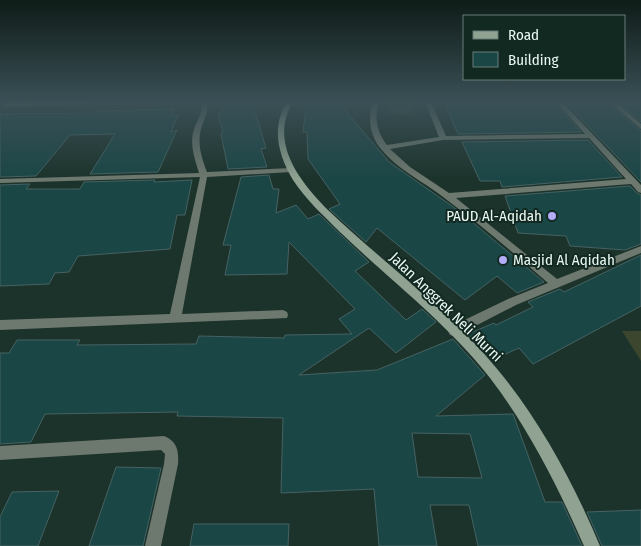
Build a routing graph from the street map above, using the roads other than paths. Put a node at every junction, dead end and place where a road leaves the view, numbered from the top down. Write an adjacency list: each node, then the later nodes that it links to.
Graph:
1 (198, 127): 10 (street)
2 (280, 127): 9 (street, Jalan Anggrek Neli Murni)
3 (374, 127): 8 (street)
4 (439, 127): 7 (street)
5 (583, 127): 6 (street)
6 (591, 136): 7 (street); 12 (street)
7 (443, 138): 8 (street)
8 (384, 148): 14 (street)
9 (291, 170): 10 (street); 20 (street, Jalan Anggrek Neli Murni)
10 (204, 175): 11 (street); 18 (street)
11 (0, 181)
12 (633, 181): 13 (street); 14 (street)
13 (641, 190)
14 (448, 196): 16 (street)
15 (641, 249): 16 (street)
16 (556, 284): 20 (street)
17 (283, 315): 18 (street)
18 (175, 319): 19 (street)
19 (0, 324)
20 (454, 332): 23 (street, Jalan Anggrek Neli Murni)
21 (0, 453): 22 (street)
22 (153, 546)
23 (592, 546)

